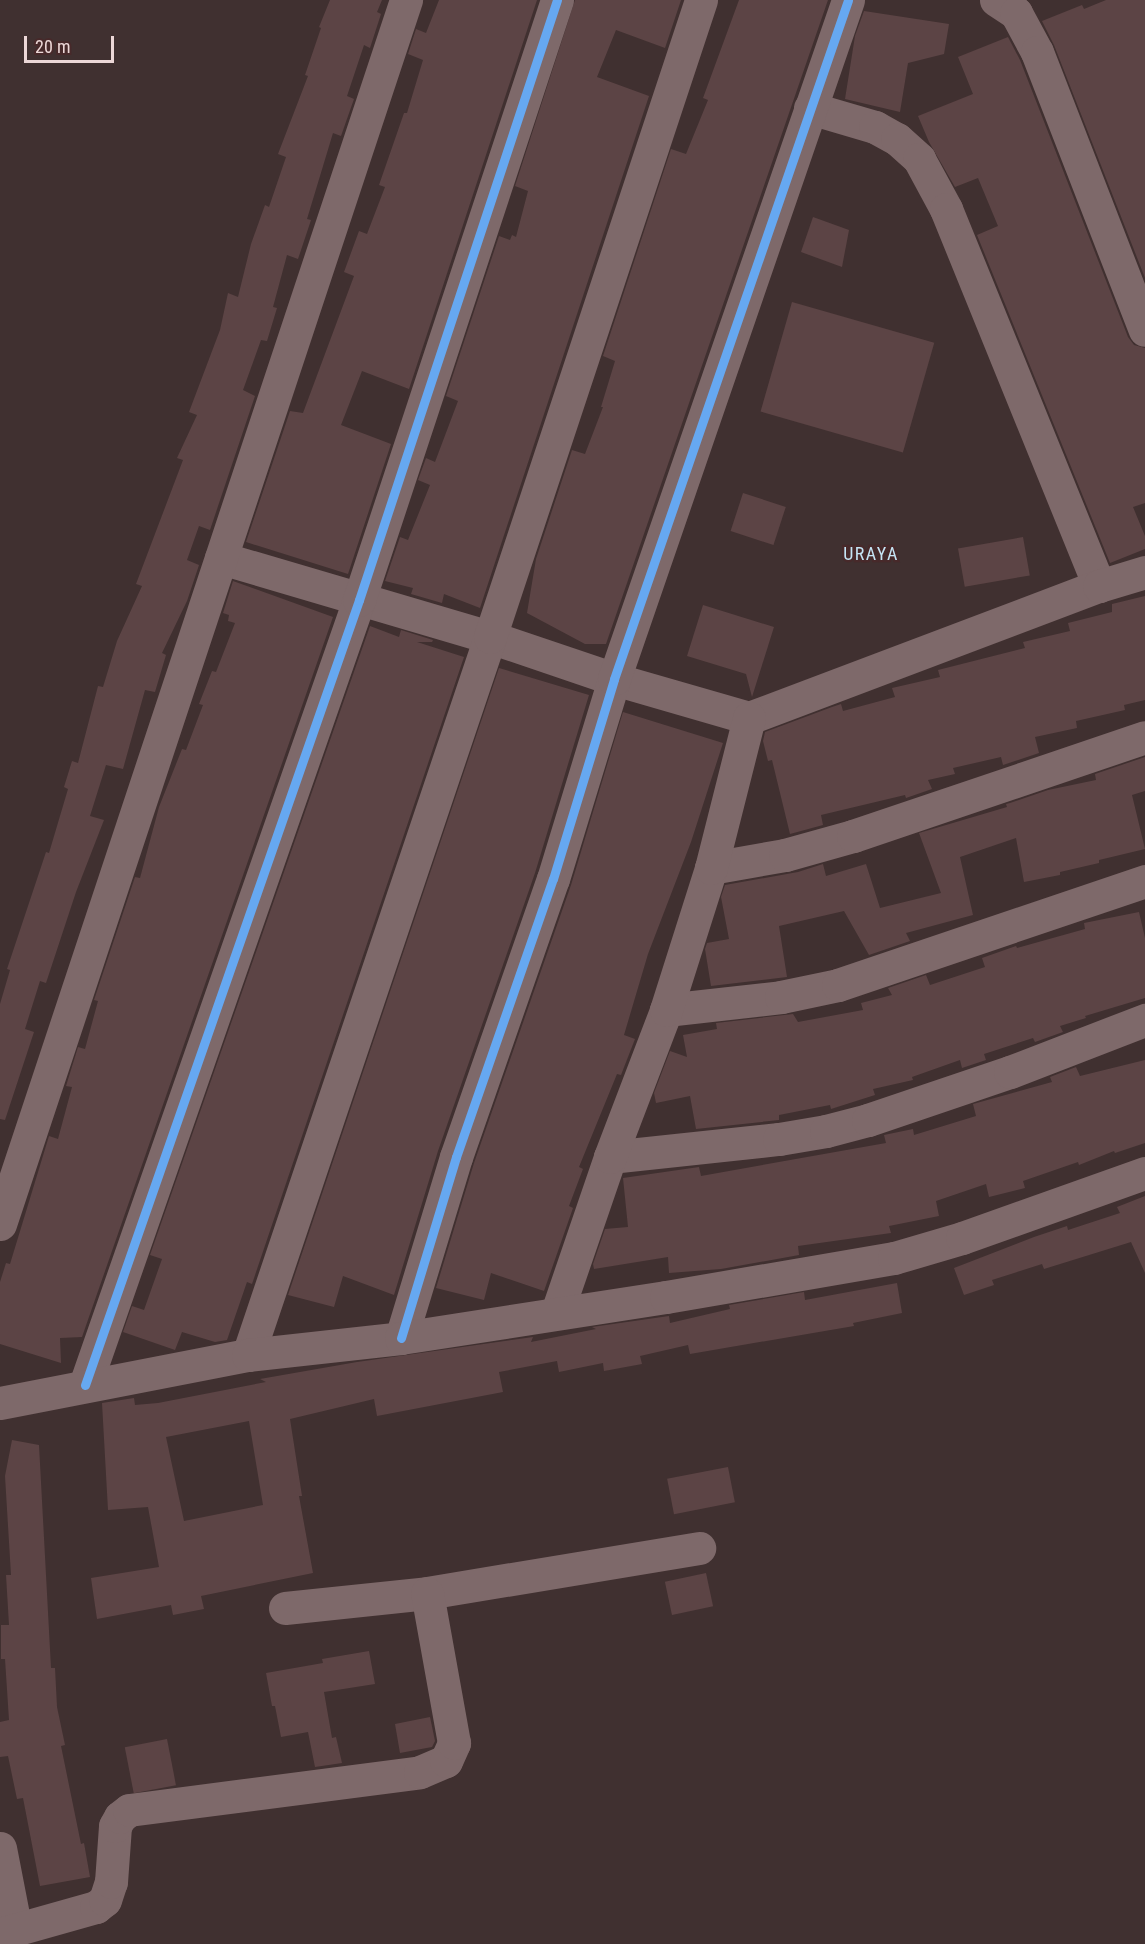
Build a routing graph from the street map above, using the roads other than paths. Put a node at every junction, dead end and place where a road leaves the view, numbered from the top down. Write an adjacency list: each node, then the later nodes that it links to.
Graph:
1 (406, 0): 8 (street)
2 (557, 0): 11 (street)
3 (701, 0): 12 (street)
4 (848, 0): 6 (street)
5 (996, 0): 7 (street)
6 (810, 108): 10 (street); 13 (street)
7 (1145, 330)
8 (221, 558): 11 (street); 22 (street)
9 (1145, 572): 10 (street)
10 (1099, 586): 14 (street)
11 (359, 600): 12 (street); 26 (street)
12 (490, 637): 13 (street); 25 (street)
13 (614, 679): 14 (street); 24 (street)
14 (749, 718): 16 (street)
15 (1145, 737): 16 (street)
16 (711, 868): 18 (street)
17 (1145, 881): 18 (street)
18 (666, 1010): 20 (street)
19 (1145, 1020): 20 (street)
20 (610, 1157): 23 (street)
21 (1145, 1173): 23 (street)
22 (0, 1224)
23 (557, 1312): 24 (street)
24 (401, 1338): 25 (street)
25 (248, 1355): 26 (street)
26 (85, 1385): 27 (street)
27 (0, 1403)
28 (699, 1548): 29 (street)
29 (427, 1593): 30 (street); 32 (street)
30 (285, 1608)
31 (0, 1848): 32 (street)
32 (8, 1932)

